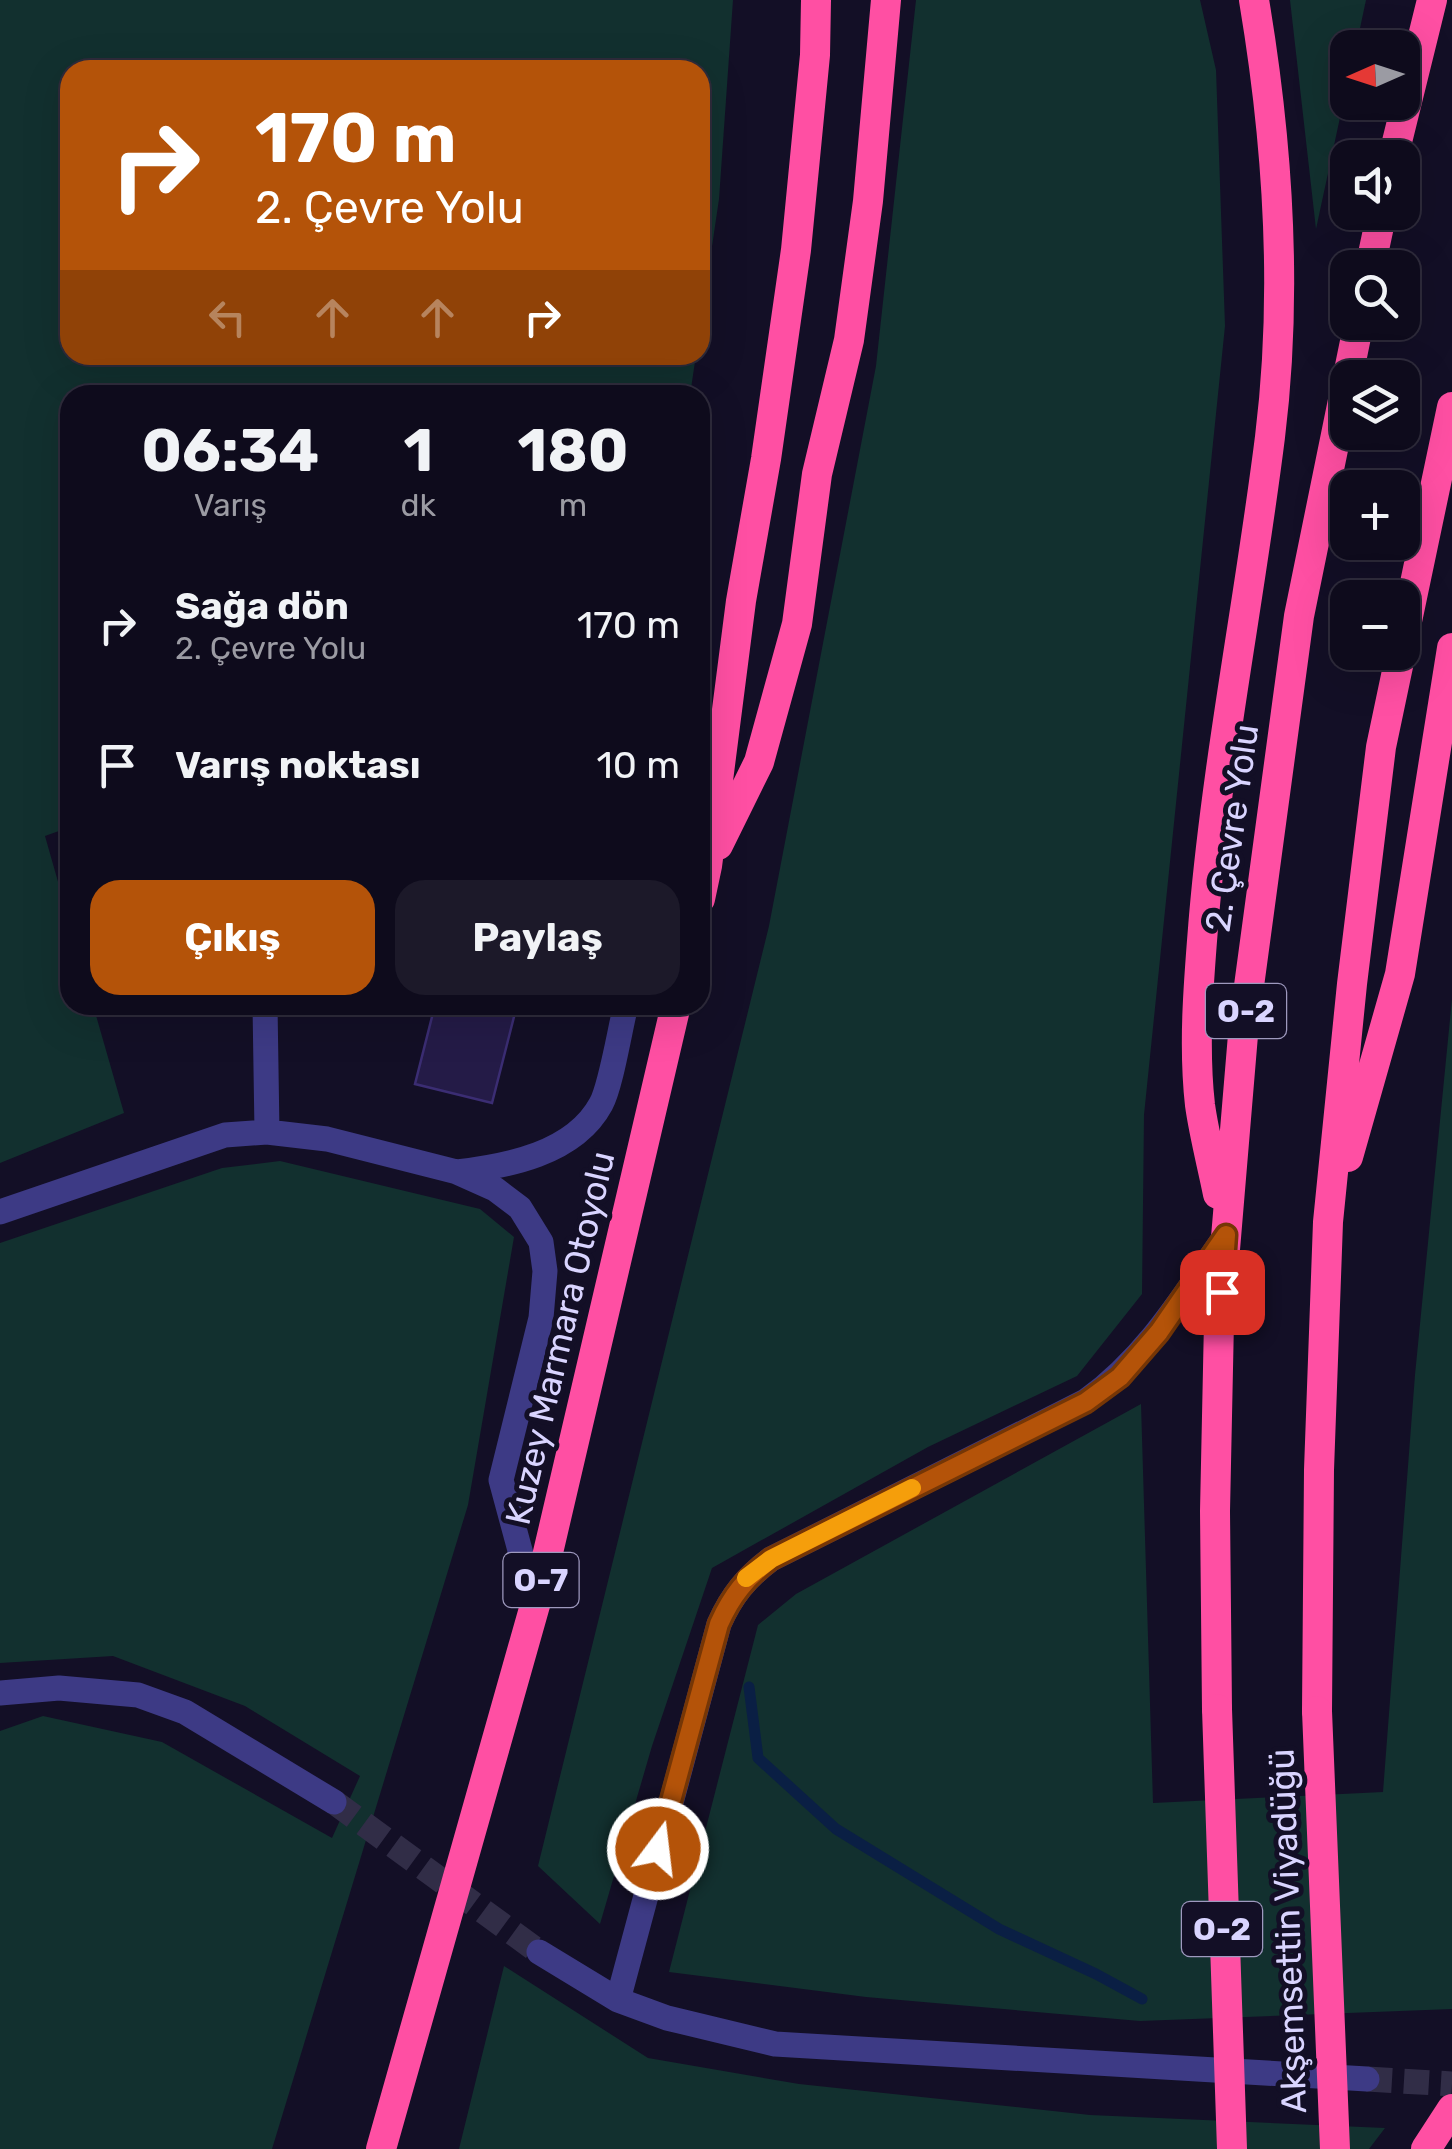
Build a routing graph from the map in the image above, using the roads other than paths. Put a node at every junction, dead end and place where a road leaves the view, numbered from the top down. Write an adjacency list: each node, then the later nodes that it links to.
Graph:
1 (816, 0): 11 (highway)
2 (886, 0): 12 (highway)
3 (1254, 0): 20 (highway)
4 (1432, 0): 5 (highway)
5 (1397, 140)
6 (1355, 340): 20 (highway, 2. Çevre Yolu / O-2)
7 (1452, 407): 8 (highway)
8 (1416, 580)
9 (1452, 648): 19 (highway)
10 (1397, 670): 19 (highway)
11 (710, 827)
12 (710, 859)
13 (265, 1015): 16 (street)
14 (623, 1015): 17 (street)
15 (674, 1015): 21 (highway, Kuzey Marmara Otoyolu / O-7)
16 (267, 1132): 17 (street); 18 (street)
17 (457, 1172): 21 (street)
18 (0, 1212)
19 (1328, 1222): 31 (highway, Akşemsettin Viyadüğü, bridge)
20 (1226, 1235): 23 (highway, 2. Çevre Yolu / O-2); 26 (street)
21 (535, 1606): 29 (highway, Kuzey Marmara Otoyolu / O-7)
22 (0, 1693): 24 (street)
23 (1216, 1709): 30 (highway, Akşemsettin Viyadüğü / O-2, bridge)
24 (334, 1802)
25 (539, 1952): 26 (street)
26 (618, 2000): 27 (street)
27 (1367, 2078)
28 (1452, 2108): 32 (highway)
29 (381, 2149)
30 (1232, 2149)
31 (1335, 2149)
32 (1426, 2149)

